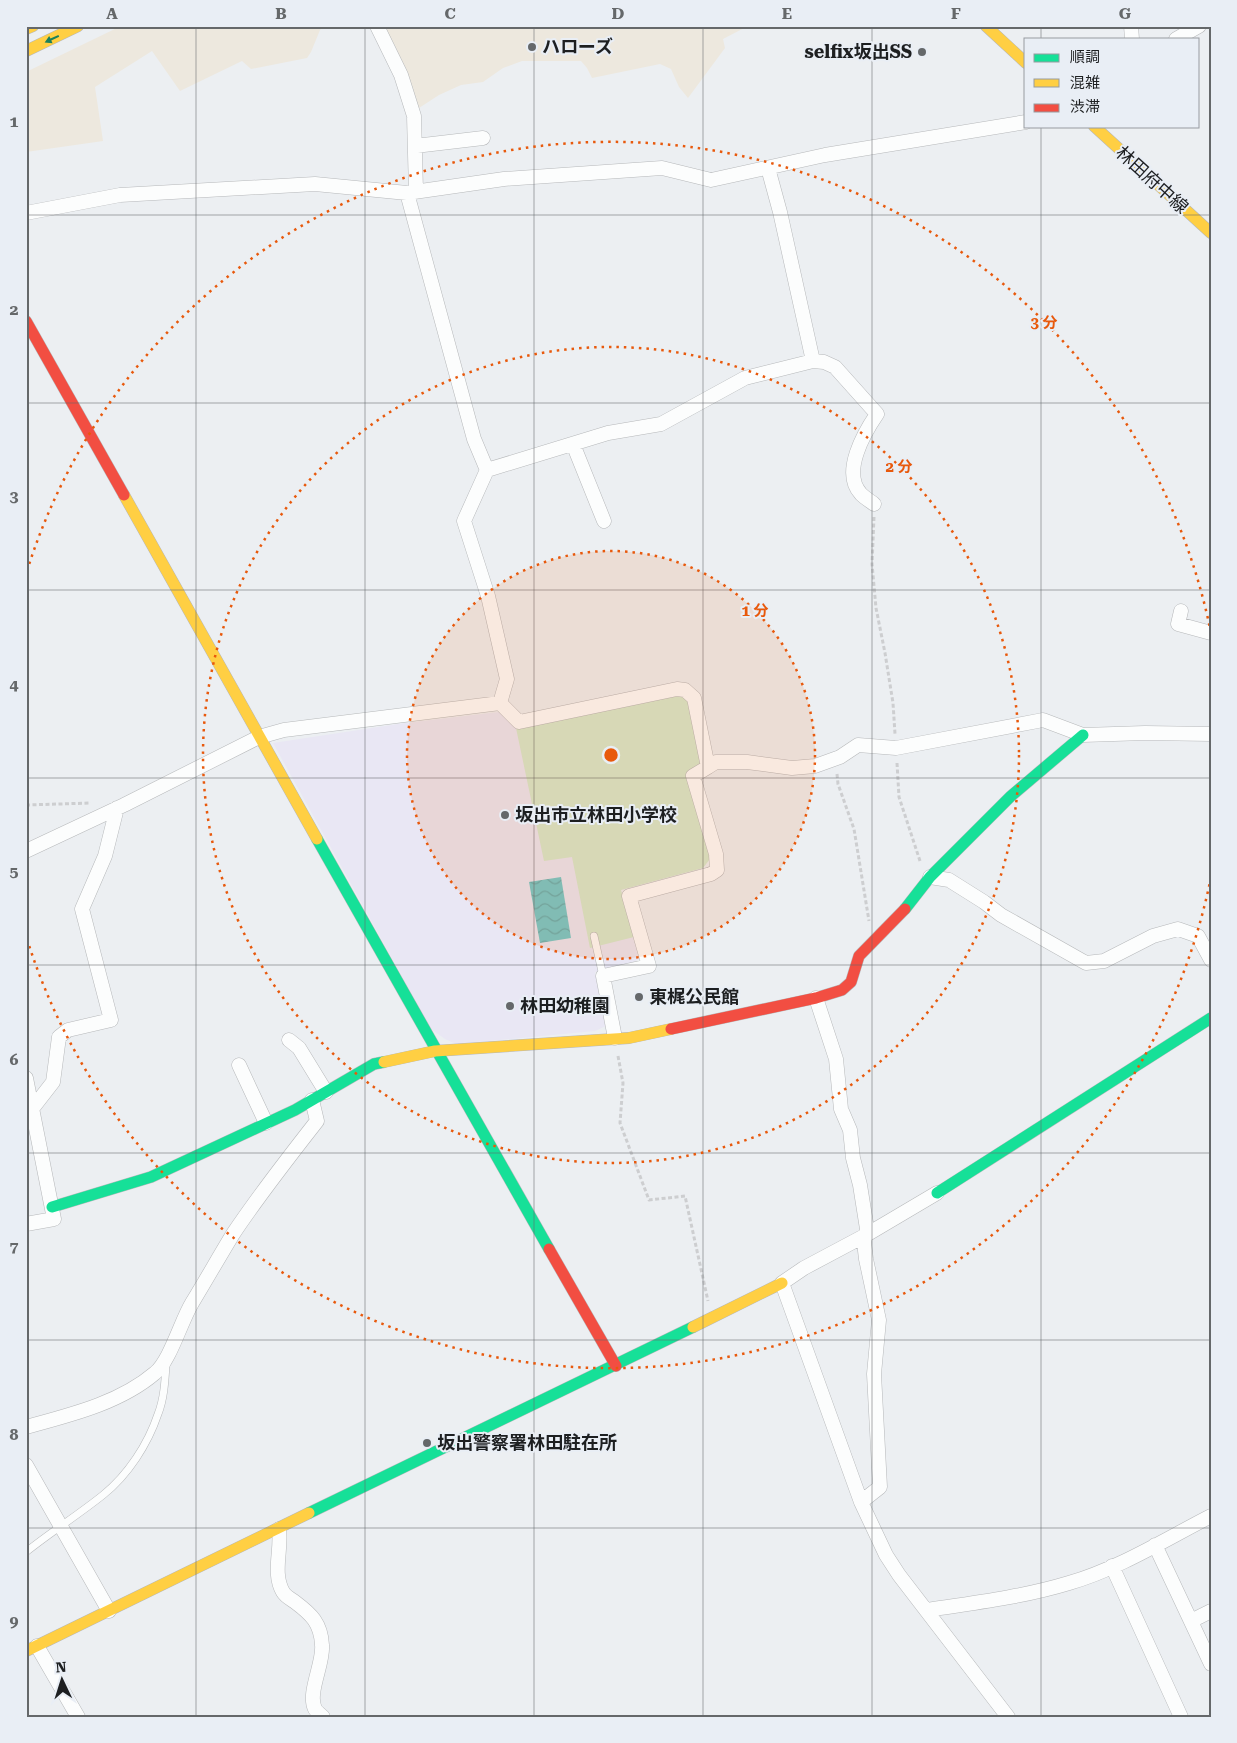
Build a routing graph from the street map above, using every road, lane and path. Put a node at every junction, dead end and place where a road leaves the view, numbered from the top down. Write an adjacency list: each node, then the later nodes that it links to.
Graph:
1 (33, 26): 6 (street)
2 (78, 26): 8 (street, one-way to 8)
3 (377, 26): 13 (street)
4 (986, 26): 9 (street)
5 (1199, 26): 7 (street)
6 (26, 29)
7 (1178, 38)
8 (26, 51)
9 (1024, 61)
10 (1024, 122): 14 (street)
11 (1096, 128): 17 (street, 林田府中線)
12 (483, 138): 13 (street)
13 (415, 146): 15 (street)
14 (768, 168): 15 (street); 19 (street)
15 (412, 192): 16 (street); 21 (street)
16 (26, 213)
17 (1211, 233)
18 (26, 320): 29 (street)
19 (813, 361): 20 (street); 22 (street)
20 (573, 444): 21 (street); 23 (street)
21 (488, 470): 26 (street)
22 (874, 504): 30 (path)
23 (604, 521)
24 (1181, 611): 25 (street)
25 (1211, 633)
26 (500, 703): 29 (street); 32 (street)
27 (1211, 734): 28 (street)
28 (1084, 735): 30 (street); 37 (street)
29 (259, 737): 35 (street); 46 (street)
30 (896, 748): 31 (street); 37 (path)
31 (836, 758): 32 (street); 39 (path)
32 (708, 767): 41 (street)
33 (92, 803): 34 (path)
34 (26, 805)
35 (118, 808): 36 (street); 51 (street)
36 (26, 851)
37 (930, 877): 39 (street); 40 (street)
38 (594, 936): 41 (lane)
39 (874, 941): 42 (street)
40 (1211, 960)
41 (603, 976): 44 (street)
42 (816, 998): 44 (street); 56 (street)
43 (1211, 1018): 53 (street)
44 (614, 1038): 46 (street); 58 (path)
45 (289, 1040): 49 (street)
46 (435, 1051): 49 (street); 60 (street)
47 (240, 1065): 52 (street)
48 (26, 1078): 51 (street)
49 (326, 1092): 50 (street)
50 (312, 1100): 52 (street); 59 (street)
51 (32, 1109): 54 (street)
52 (266, 1123): 54 (street)
53 (937, 1193): 56 (street)
54 (52, 1207): 55 (street)
55 (26, 1224)
56 (866, 1235): 57 (street); 63 (street)
57 (782, 1283): 58 (street); 63 (street)
58 (711, 1318): 60 (street)
59 (166, 1357): 61 (street); 65 (lane)
60 (616, 1366): 66 (street)
61 (26, 1427)
62 (26, 1465): 65 (street)
63 (861, 1502): 70 (street)
64 (1211, 1516): 67 (street)
65 (60, 1526): 68 (lane); 71 (street)
66 (279, 1529): 71 (street); 77 (street)
67 (1155, 1544): 69 (street); 73 (street)
68 (26, 1552)
69 (1112, 1566): 70 (street); 79 (street)
70 (926, 1610): 78 (street)
71 (109, 1611): 74 (street)
72 (1211, 1611): 73 (street)
73 (1191, 1621): 75 (street)
74 (32, 1649): 76 (street)
75 (1211, 1664)
76 (78, 1717)
77 (323, 1717)
78 (1008, 1717)
79 (1181, 1717)

